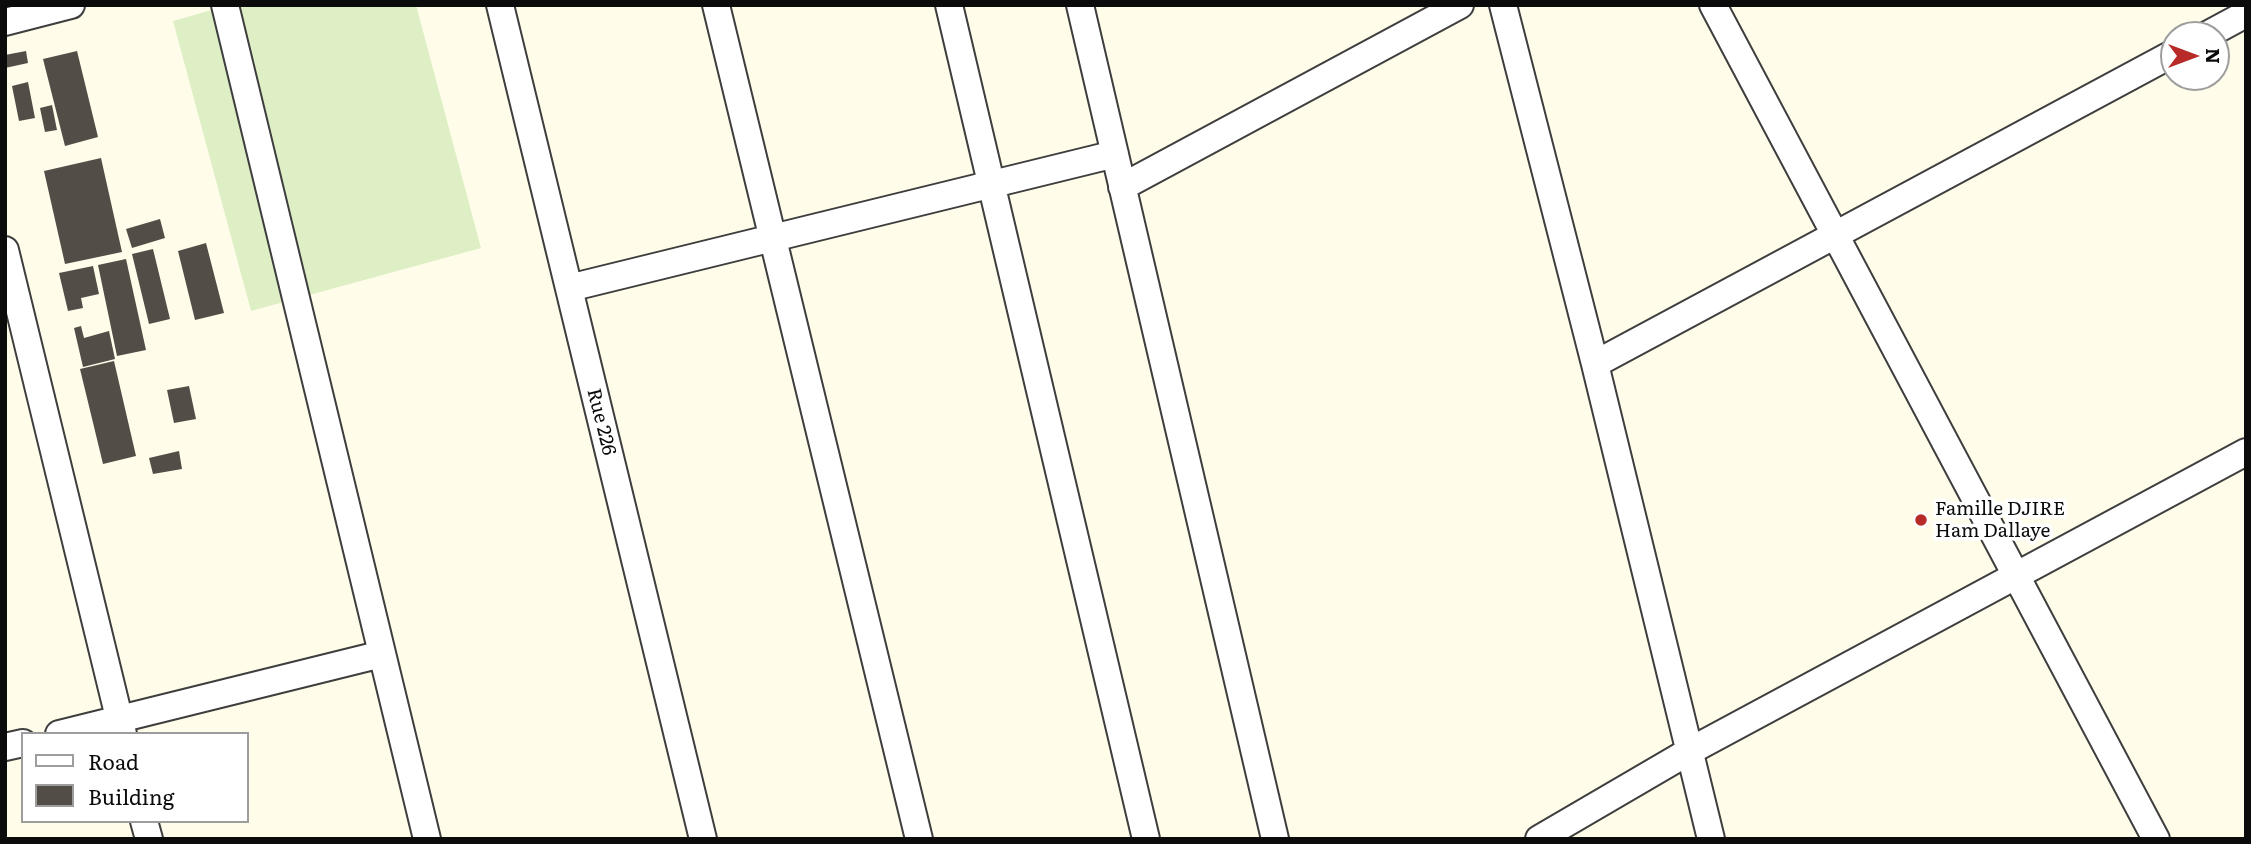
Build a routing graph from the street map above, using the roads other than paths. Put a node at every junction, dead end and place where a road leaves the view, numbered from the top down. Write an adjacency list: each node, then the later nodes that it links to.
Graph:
1 (71, 5): 11 (street)
2 (225, 5): 24 (street)
3 (500, 5): 20 (street, Rue 226)
4 (716, 5): 18 (street)
5 (949, 5): 15 (street)
6 (1080, 5): 14 (street)
7 (1460, 5): 16 (street)
8 (1503, 5): 21 (street)
9 (1713, 5): 17 (street)
10 (2246, 14): 12 (street)
11 (5, 22)
12 (2230, 23)
13 (2160, 61): 17 (street)
14 (1115, 154): 15 (street); 16 (street)
15 (991, 184): 18 (street); 31 (street)
16 (1122, 187): 32 (street)
17 (1835, 235): 21 (street); 23 (street)
18 (773, 238): 20 (street); 30 (street)
19 (5, 250): 25 (street)
20 (569, 288): 29 (street, Rue 226)
21 (1595, 364): 27 (street)
22 (2246, 452): 23 (street)
23 (2016, 576): 27 (street); 35 (street)
24 (382, 654): 25 (street); 28 (street)
25 (121, 726): 26 (street)
26 (74, 732)
27 (1688, 752): 33 (street); 34 (street)
28 (427, 839)
29 (703, 839)
30 (919, 839)
31 (1146, 839)
32 (1275, 839)
33 (1538, 839)
34 (1710, 839)
35 (2155, 839)

